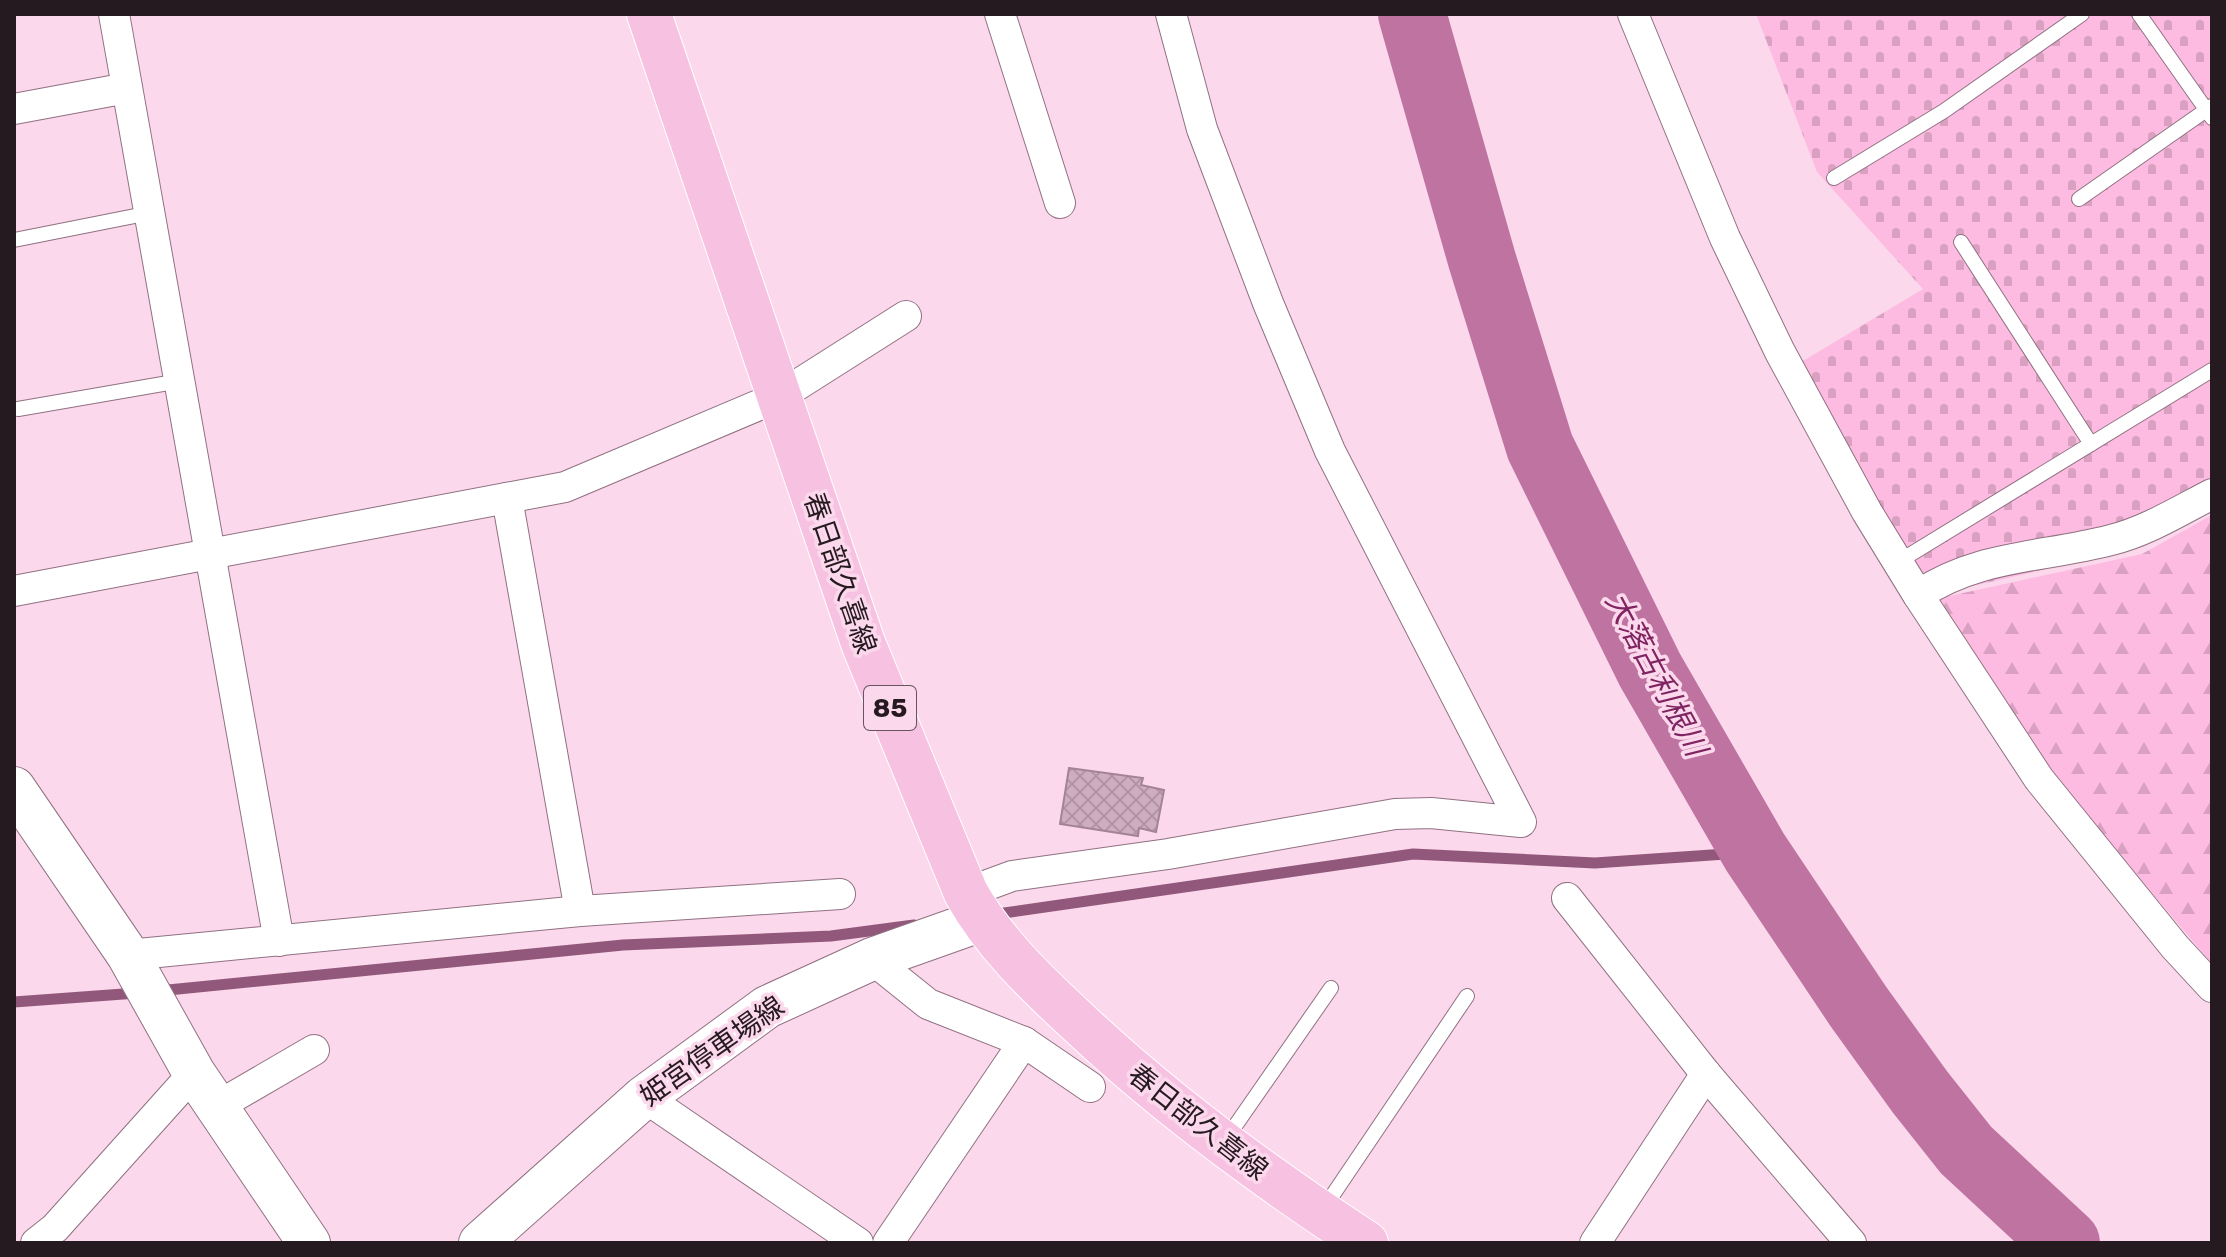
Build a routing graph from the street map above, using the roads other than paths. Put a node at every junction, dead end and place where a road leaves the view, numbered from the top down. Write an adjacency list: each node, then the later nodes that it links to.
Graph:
1 (114, 14): 8 (street)
2 (649, 14): 20 (main road, 春日部久喜線 / 85)
3 (1000, 14): 13 (street)
4 (1171, 14): 32 (street)
5 (1633, 14): 26 (street)
6 (2082, 14): 11 (lane)
7 (2139, 14): 10 (lane)
8 (127, 88): 9 (street); 14 (street)
9 (14, 109)
10 (2210, 112): 12 (lane)
11 (1834, 178)
12 (2079, 199)
13 (1060, 203)
14 (150, 213): 15 (lane); 19 (street)
15 (14, 240)
16 (1961, 242): 22 (lane)
17 (906, 316): 20 (street)
18 (2212, 370): 22 (lane)
19 (180, 381): 21 (lane); 25 (street)
20 (780, 396): 24 (street); 32 (main road, 春日部久喜線 / 85)
21 (18, 409)
22 (2091, 444): 26 (lane)
23 (2212, 494): 28 (street)
24 (507, 498): 25 (street); 33 (street)
25 (211, 554): 27 (street); 34 (street)
26 (1898, 562): 28 (street)
27 (14, 591)
28 (1918, 595): 37 (street)
29 (14, 788): 35 (main road)
30 (840, 894): 33 (street)
31 (1567, 898): 42 (street)
32 (974, 906): 36 (main road, 姫宮停車場線); 46 (main road, 春日部久喜線 / 85)
33 (580, 911): 34 (street)
34 (279, 941): 35 (street)
35 (128, 955): 44 (main road)
36 (872, 959): 40 (street); 45 (main road, 姫宮停車場線)
37 (2212, 987)
38 (1331, 988): 46 (lane)
39 (1467, 996): 47 (lane)
40 (1024, 1042): 43 (street); 52 (street)
41 (314, 1050): 44 (street)
42 (1706, 1074): 54 (street); 55 (street)
43 (1090, 1087)
44 (205, 1090): 48 (main road); 49 (street)
45 (644, 1097): 50 (main road, 姫宮停車場線); 51 (street)
46 (1222, 1145): 47 (main road, 春日部久喜線 / 85)
47 (1321, 1213): 53 (main road, 春日部久喜線 / 85)
48 (303, 1241)
49 (36, 1243)
50 (480, 1243)
51 (858, 1243)
52 (888, 1243)
53 (1366, 1243)
54 (1595, 1243)
55 (1851, 1243)

